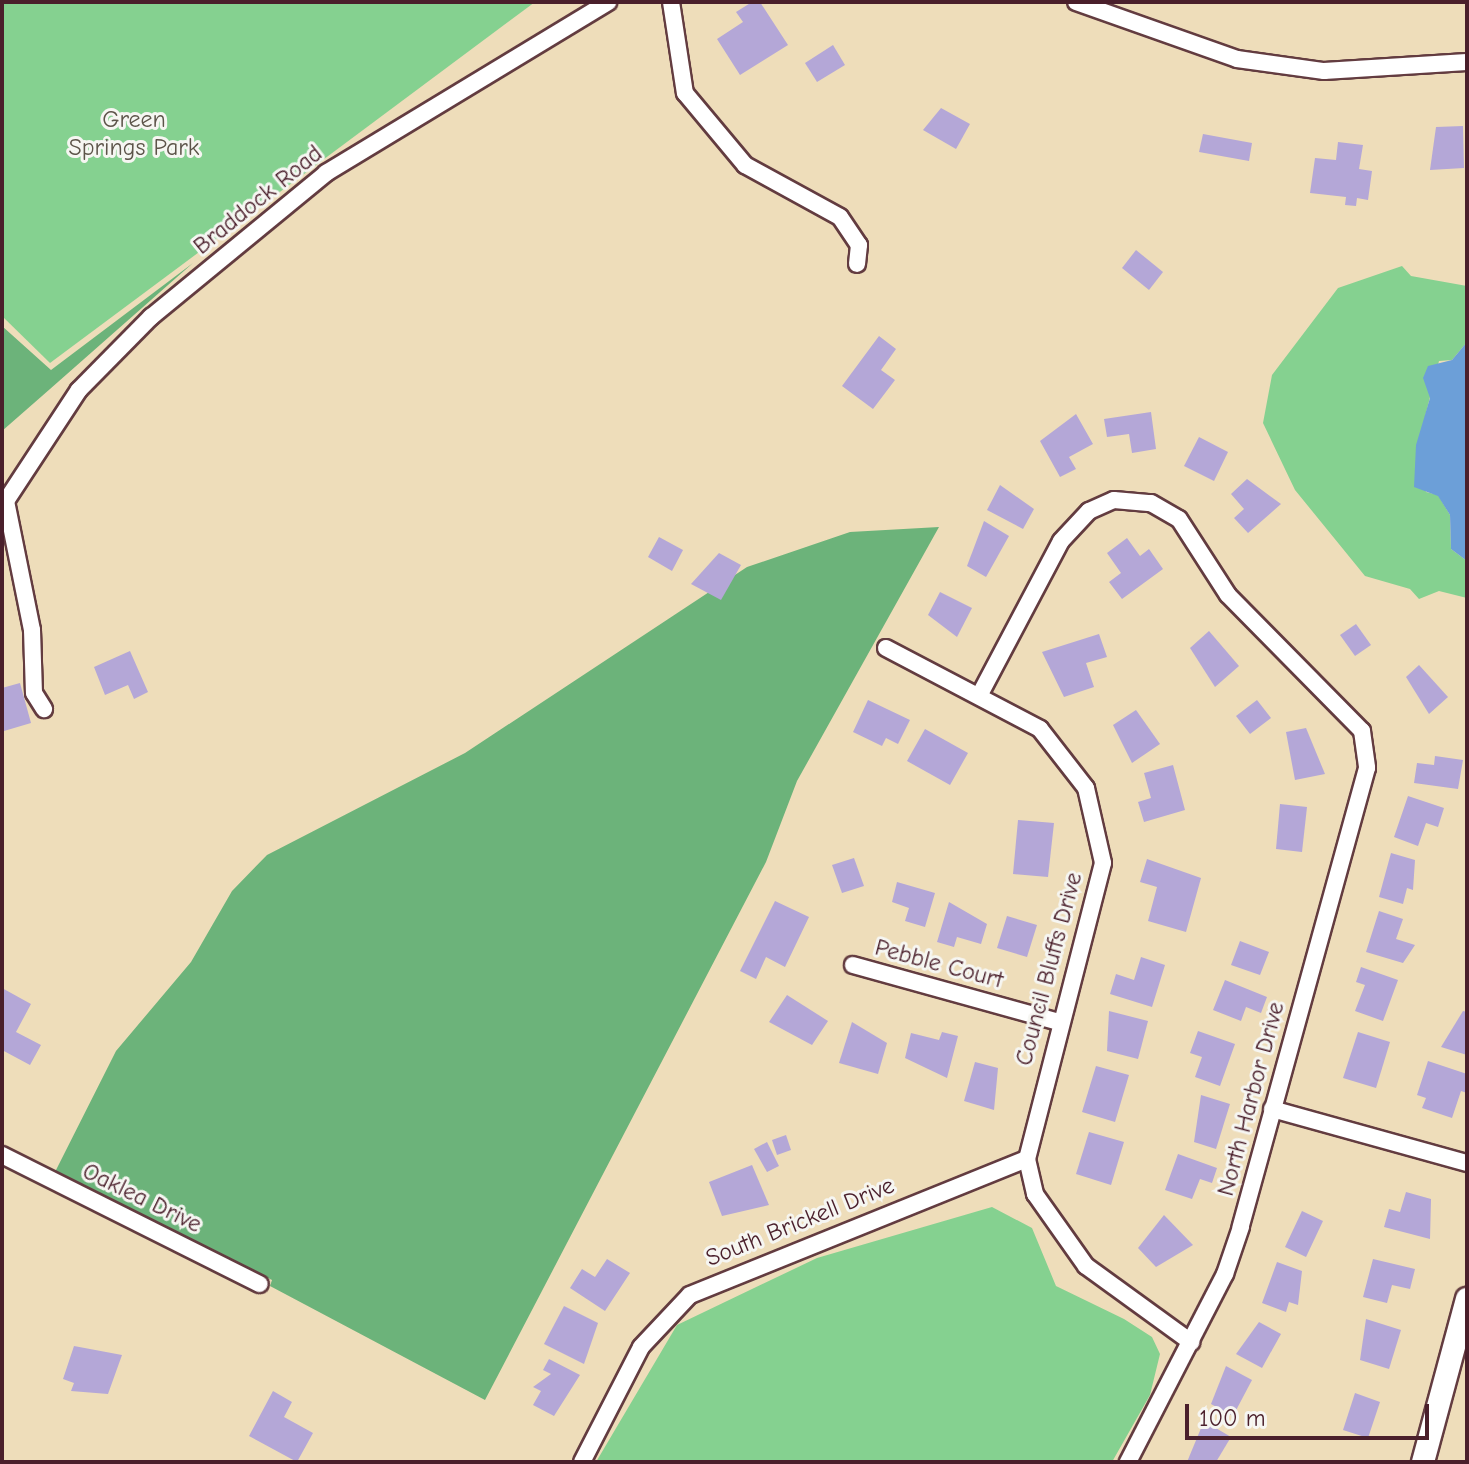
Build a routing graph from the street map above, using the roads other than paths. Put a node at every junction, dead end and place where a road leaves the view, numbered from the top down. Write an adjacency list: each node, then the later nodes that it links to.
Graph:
1 (608, 2): 6 (street, Braddock Road)
2 (671, 2): 5 (street)
3 (1076, 2): 4 (street)
4 (1467, 62)
5 (857, 264)
6 (4, 504): 9 (street)
7 (886, 648): 8 (street, Council Bluffs Drive)
8 (979, 696): 11 (street, Council Bluffs Drive); 12 (street, North Harbor Drive)
9 (44, 709)
10 (853, 965): 11 (street, Pebble Court)
11 (1059, 1022): 14 (street, Council Bluffs Drive)
12 (1272, 1109): 15 (street); 18 (street, North Harbor Drive)
13 (2, 1155): 16 (street, Oaklea Drive)
14 (1027, 1159): 18 (street); 20 (street, South Brickell Drive)
15 (1467, 1163)
16 (260, 1284)
17 (1467, 1299): 19 (main road)
18 (1191, 1342): 21 (street, North Harbor Drive)
19 (1428, 1461)
20 (582, 1462)
21 (1128, 1462)

